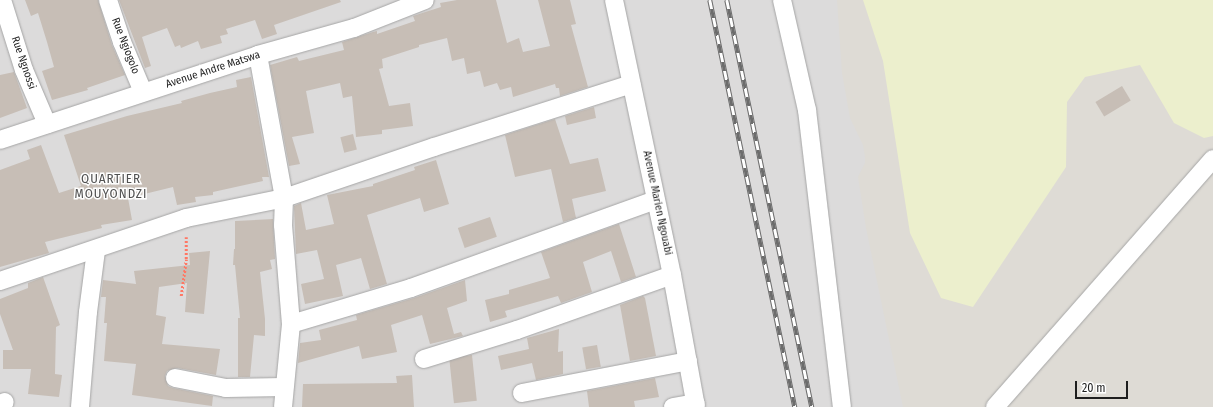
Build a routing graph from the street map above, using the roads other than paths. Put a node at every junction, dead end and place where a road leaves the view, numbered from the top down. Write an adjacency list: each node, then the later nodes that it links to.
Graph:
1 (2, 0): 6 (street, Rue Ngnossi)
2 (108, 0): 9 (street, Rue Ngiogolo)
3 (425, 0): 7 (street, Avenue Andre Matswa)
4 (614, 0): 8 (street, Avenue Marien Ngouabi)
5 (782, 0): 28 (street)
6 (4, 22): 10 (street, Rue Ngnossi)
7 (258, 55): 9 (street, Avenue Andre Matswa); 13 (street)
8 (631, 84): 13 (street); 14 (street, Avenue Marien Ngouabi)
9 (143, 92): 10 (street, Avenue Andre Matswa)
10 (47, 124): 11 (street, Avenue Andre Matswa)
11 (0, 140)
12 (1213, 159): 29 (street)
13 (284, 198): 15 (street); 18 (street)
14 (656, 200): 16 (street, Avenue Marien Ngouabi); 18 (street)
15 (96, 250): 17 (street); 25 (street)
16 (672, 275): 19 (street); 20 (street, Avenue Marien Ngouabi)
17 (0, 281)
18 (291, 324): 22 (street)
19 (424, 359)
20 (688, 361): 23 (street); 24 (street, Avenue Marien Ngouabi)
21 (175, 378): 22 (street)
22 (284, 387): 26 (street)
23 (522, 393)
24 (696, 405): 27 (street)
25 (80, 407)
26 (283, 407)
27 (673, 407)
28 (842, 407)
29 (995, 407)

